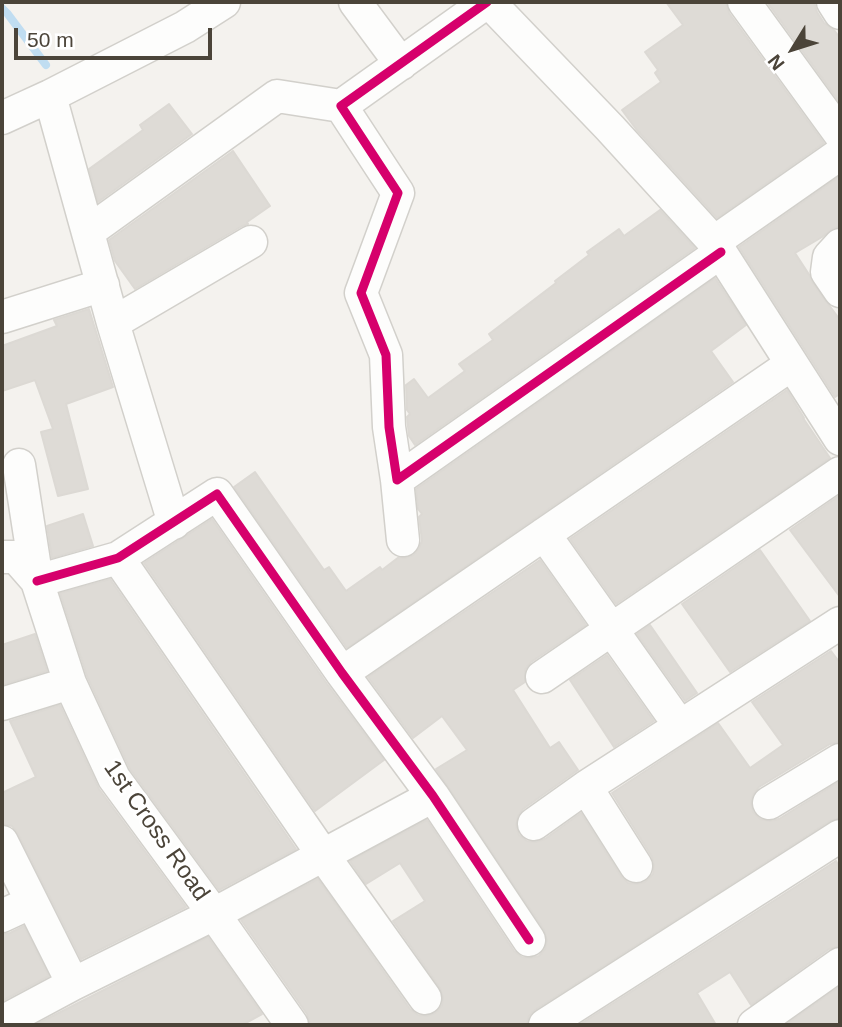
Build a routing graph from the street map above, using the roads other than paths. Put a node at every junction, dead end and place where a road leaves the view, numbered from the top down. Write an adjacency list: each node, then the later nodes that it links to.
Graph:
1 (224, 2): 8 (street)
2 (355, 2): 7 (street)
3 (488, 2): 7 (street); 16 (street)
4 (744, 2): 11 (street)
5 (833, 2): 6 (street)
6 (840, 13)
7 (401, 64): 9 (street)
8 (50, 96): 10 (street); 13 (street)
9 (341, 106): 13 (street); 25 (street)
10 (2, 118)
11 (840, 134)
12 (840, 154): 16 (street)
13 (88, 232): 17 (street)
14 (251, 242): 20 (street)
15 (840, 244): 18 (street)
16 (717, 247): 21 (street); 25 (street)
17 (103, 285): 19 (street); 20 (street)
18 (840, 292)
19 (2, 317)
20 (113, 323): 26 (street)
21 (792, 364): 22 (street); 27 (street)
22 (840, 439)
23 (19, 465): 31 (street, 1st Cross Road)
24 (840, 473): 33 (street)
25 (397, 480): 28 (street)
26 (174, 523): 30 (street); 34 (street)
27 (544, 534): 33 (street); 34 (street)
28 (403, 540)
29 (2, 557): 31 (street)
30 (118, 558): 31 (street); 46 (street)
31 (37, 581): 36 (street, 1st Cross Road)
32 (840, 623): 38 (street)
33 (611, 630): 35 (street); 38 (street)
34 (342, 673): 41 (street)
35 (542, 677)
36 (70, 682): 37 (street); 49 (street, 1st Cross Road)
37 (2, 704)
38 (680, 726): 40 (street)
39 (840, 760): 42 (street)
40 (586, 787): 43 (street); 47 (street)
41 (433, 796): 46 (street); 51 (street)
42 (769, 803)
43 (534, 824)
44 (840, 836): 57 (street)
45 (2, 842): 48 (street)
46 (323, 855): 49 (street); 54 (street)
47 (636, 866)
48 (32, 902): 50 (street); 53 (street)
49 (214, 914): 53 (street); 56 (street, 1st Cross Road)
50 (2, 916)
51 (529, 940)
52 (840, 964): 58 (street)
53 (73, 984): 55 (street)
54 (425, 998)
55 (2, 1023)
56 (287, 1024)
57 (545, 1025)
58 (754, 1025)

